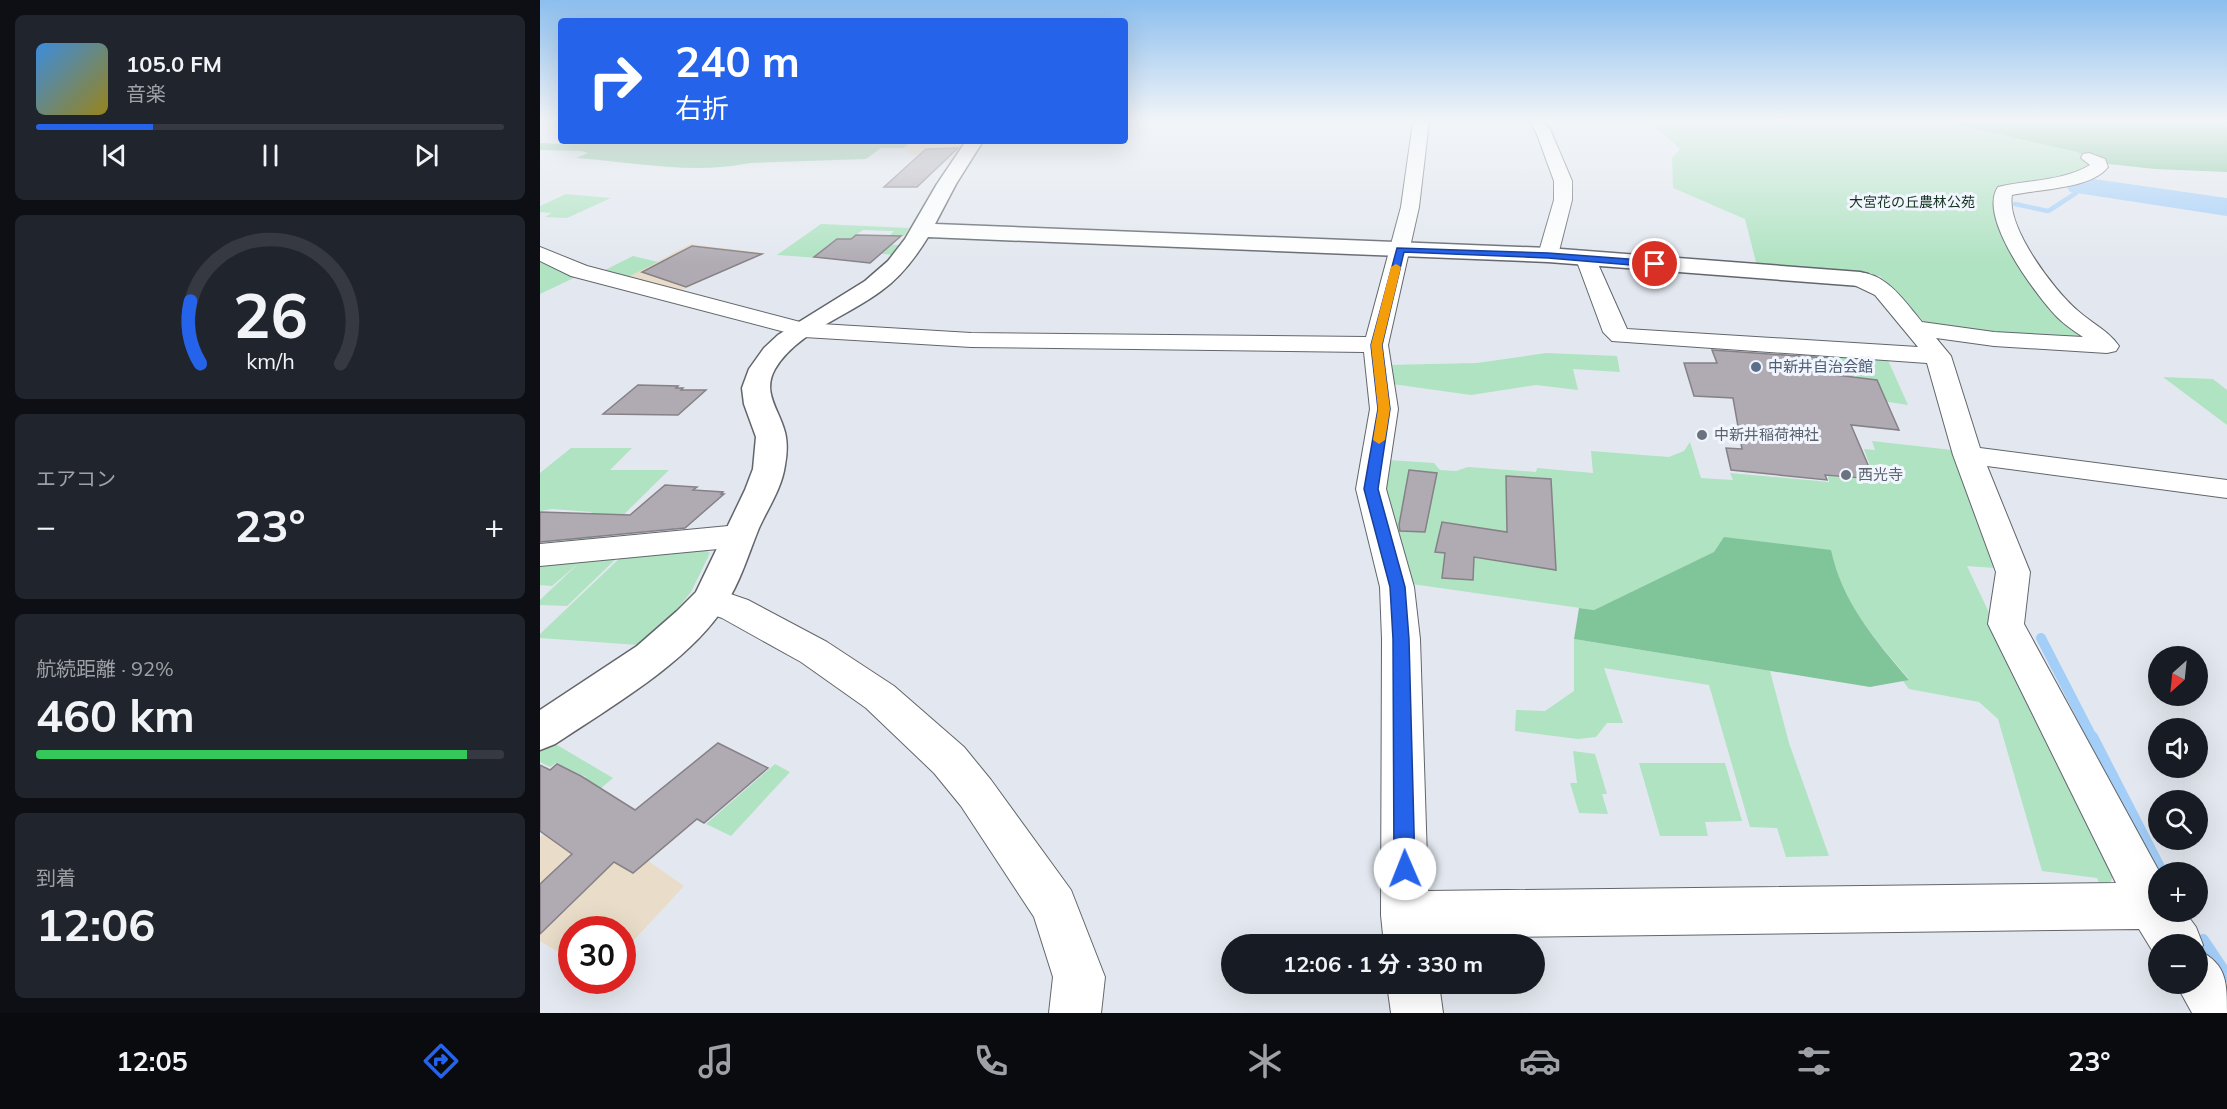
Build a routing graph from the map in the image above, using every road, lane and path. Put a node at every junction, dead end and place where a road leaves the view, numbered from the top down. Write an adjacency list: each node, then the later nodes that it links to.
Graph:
1 (957, 169): 5 (street)
2 (1415, 169): 6 (street)
3 (1557, 169): 8 (street)
4 (2096, 169): 11 (street)
5 (922, 231): 6 (street); 12 (street)
6 (1400, 250): 8 (street); 13 (street)
7 (540, 253): 12 (street)
8 (1548, 255): 9 (street)
9 (1587, 259): 10 (street); 14 (street)
10 (1860, 279): 11 (street)
11 (1914, 328): 14 (street)
12 (804, 330): 13 (street); 17 (street)
13 (1376, 345): 23 (street)
14 (1938, 356): 15 (street)
15 (1968, 454): 16 (street); 21 (street)
16 (2227, 489)
17 (739, 536): 18 (street); 19 (street)
18 (540, 555)
19 (710, 600): 20 (street); 26 (street)
20 (540, 732)
21 (2148, 898)
22 (2148, 906): 23 (street)
23 (1407, 930)
24 (2208, 991): 28 (street)
25 (1414, 994): 27 (street)
26 (1075, 1013)
27 (1417, 1013)
28 (2222, 1013)

